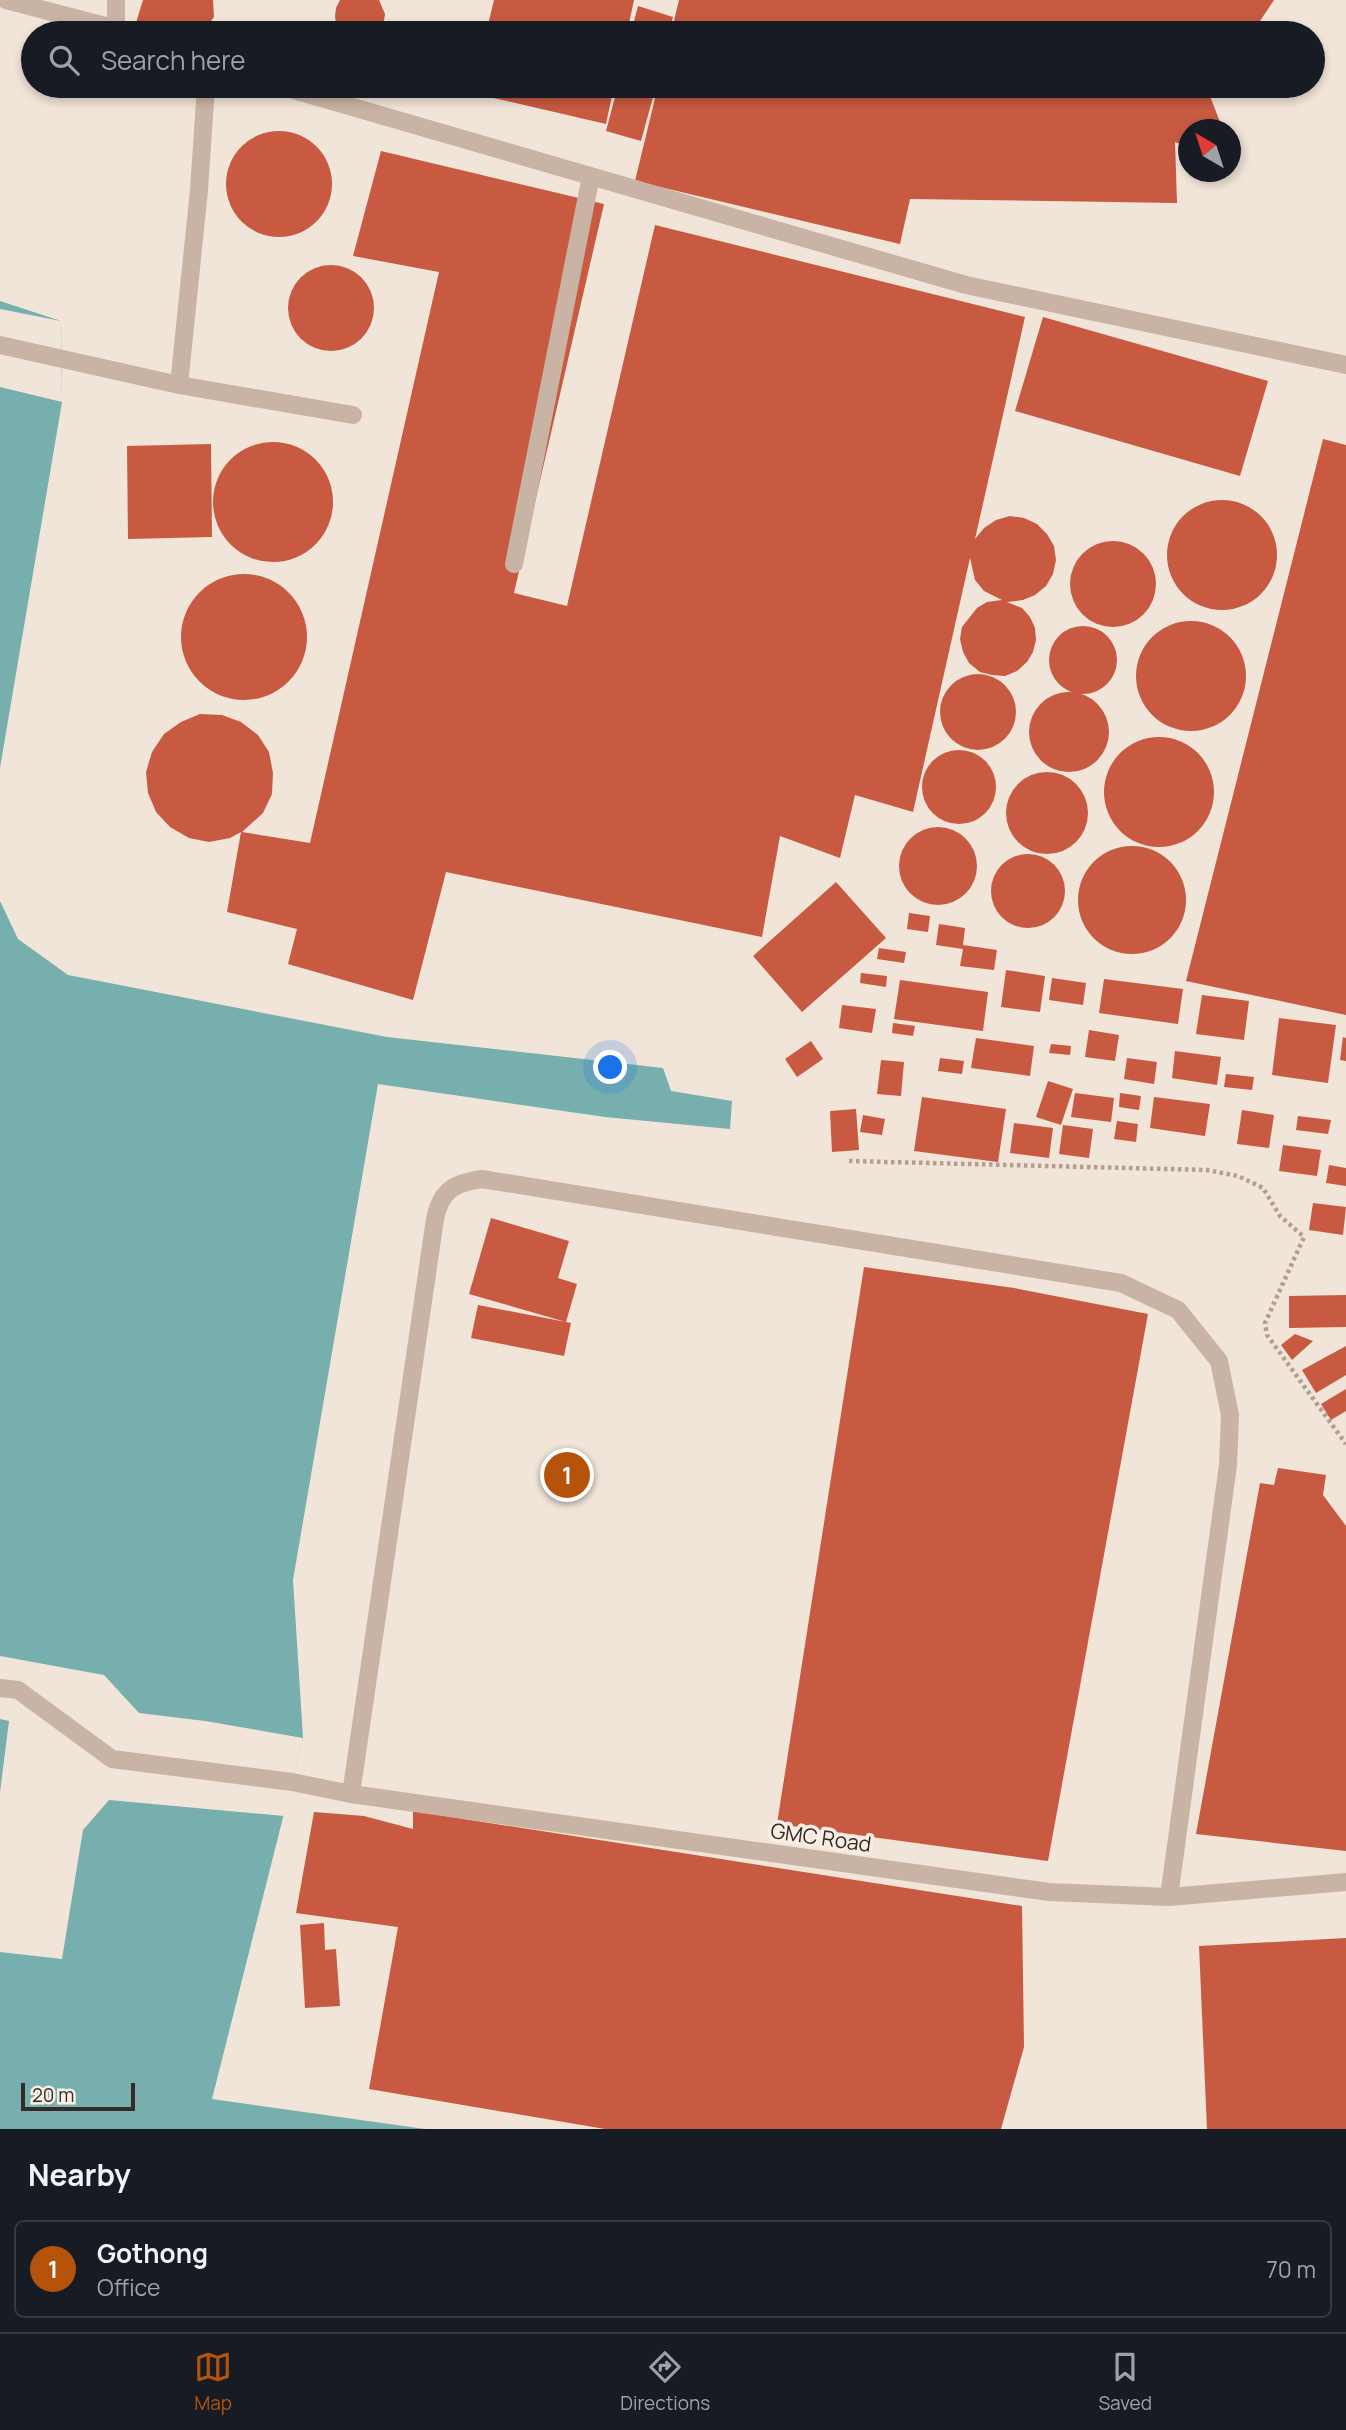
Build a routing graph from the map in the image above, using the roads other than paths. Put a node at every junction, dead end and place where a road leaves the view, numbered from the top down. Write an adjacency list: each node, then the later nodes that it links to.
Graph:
1 (6, 0): 3 (lane)
2 (116, 0): 4 (lane)
3 (89, 21)
4 (122, 21)
5 (205, 98): 10 (lane)
6 (321, 98): 7 (lane)
7 (591, 176): 9 (lane); 12 (lane)
8 (0, 345): 10 (lane)
9 (1346, 365)
10 (179, 385): 11 (lane)
11 (353, 415)
12 (514, 564)
13 (0, 1688): 14 (lane, GMC Road)
14 (351, 1794): 16 (lane, GMC Road); 16 (lane)
15 (1346, 1882): 16 (lane, GMC Road)
16 (1169, 1897)

